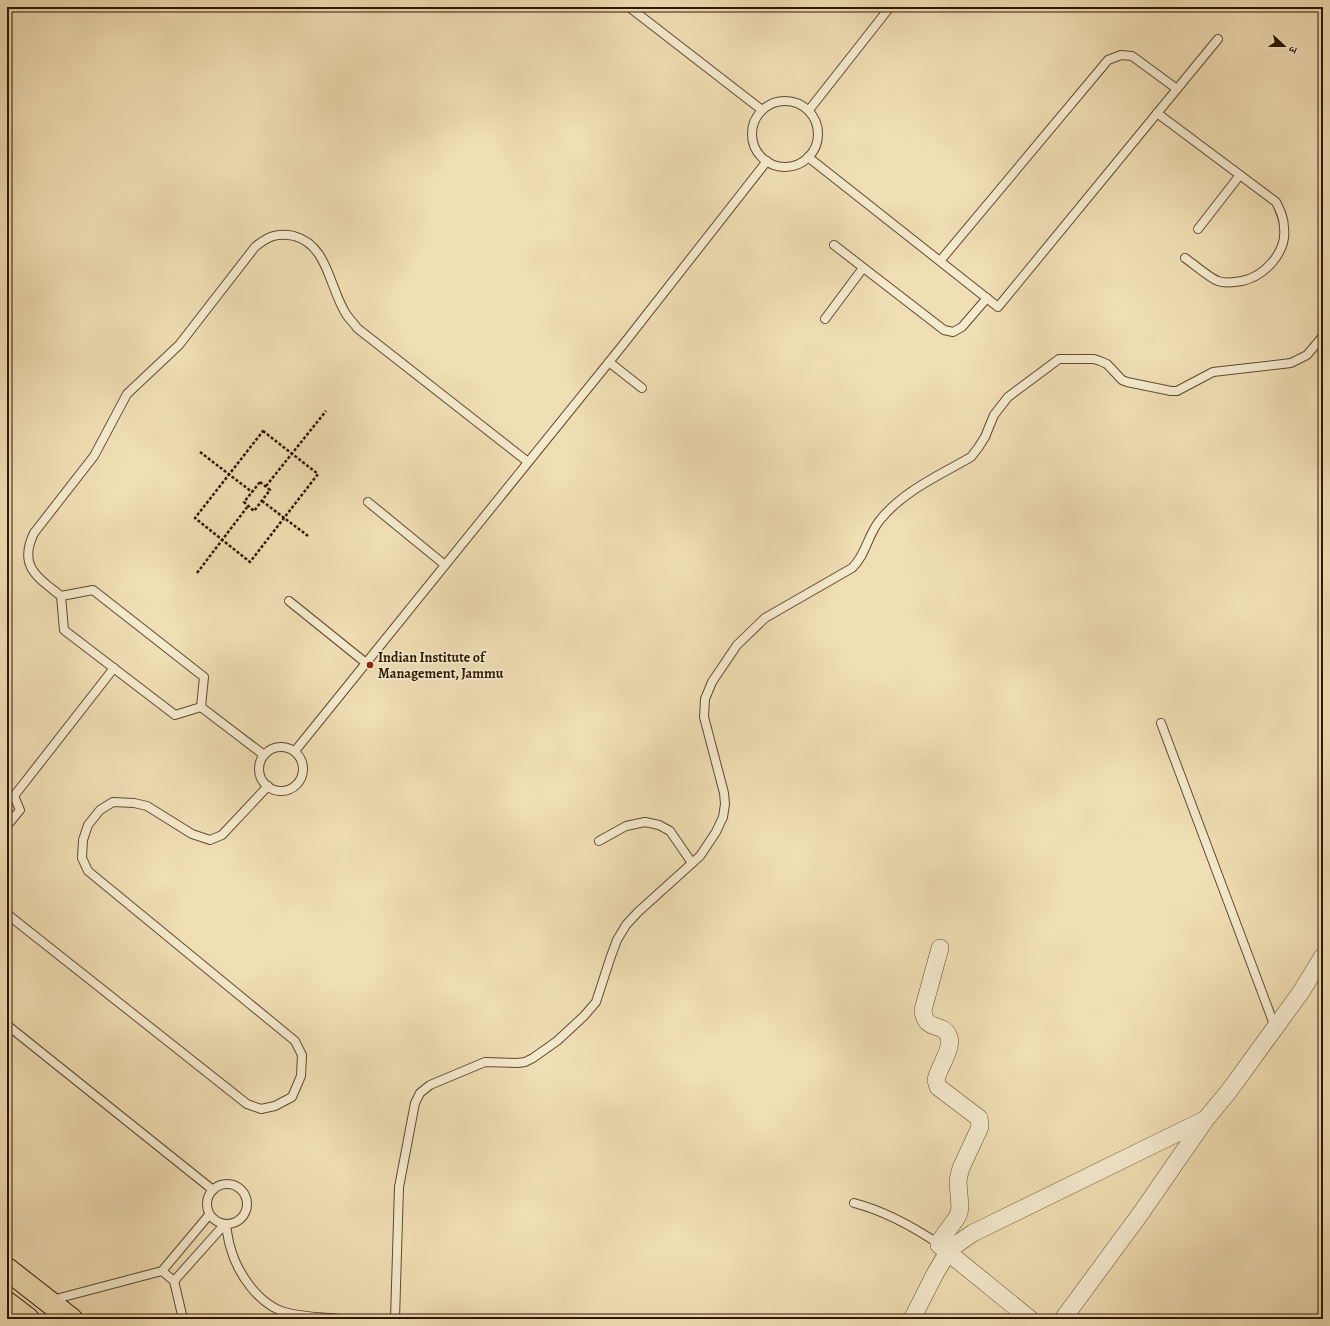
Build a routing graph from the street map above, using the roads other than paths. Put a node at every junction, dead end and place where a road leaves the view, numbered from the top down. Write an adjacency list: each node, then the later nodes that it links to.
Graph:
1 (629, 7): 5 (lane)
2 (890, 7): 6 (lane)
3 (1218, 39): 4 (lane)
4 (1177, 89): 7 (lane); 14 (lane)
5 (762, 110): 6 (lane); 9 (lane)
6 (809, 110): 8 (lane)
7 (1157, 113): 10 (lane); 16 (lane)
8 (808, 157): 9 (lane); 14 (lane)
9 (767, 161): 19 (lane)
10 (1240, 175): 11 (lane); 13 (lane)
11 (1198, 229)
12 (834, 246): 15 (lane)
13 (1185, 258)
14 (940, 261): 16 (lane)
15 (863, 268): 16 (lane); 17 (lane)
16 (987, 298)
17 (825, 319)
18 (1323, 336): 36 (lane)
19 (609, 362): 20 (lane); 21 (lane)
20 (642, 388)
21 (528, 462): 23 (lane); 24 (lane)
22 (368, 502): 23 (lane)
23 (445, 565): 26 (lane)
24 (61, 596): 27 (lane); 28 (lane)
25 (289, 601): 26 (lane)
26 (366, 663): 30 (lane)
27 (114, 668): 28 (lane); 33 (lane)
28 (201, 707): 31 (lane)
29 (1161, 723): 41 (lane)
30 (295, 751): 31 (lane); 32 (lane)
31 (264, 755): 32 (lane)
32 (268, 786): 37 (lane)
33 (11, 796): 34 (lane)
34 (7, 821)
35 (599, 841): 36 (lane)
36 (692, 863): 57 (lane)
37 (7, 914)
38 (940, 948): 47 (street)
39 (1323, 956): 41 (street)
40 (7, 1025): 43 (lane)
41 (1275, 1027): 42 (street)
42 (1206, 1119): 47 (street); 60 (street)
43 (213, 1190): 45 (lane); 46 (lane)
44 (854, 1203): 47 (lane)
45 (209, 1215): 46 (lane); 49 (lane)
46 (225, 1225): 50 (lane); 56 (lane)
47 (943, 1248): 58 (street); 59 (street)
48 (7, 1269): 51 (highway)
49 (162, 1271): 50 (lane); 51 (lane)
50 (174, 1281): 55 (lane)
51 (48, 1301): 54 (highway)
52 (7, 1303): 53 (highway)
53 (28, 1319)
54 (71, 1319)
55 (183, 1319)
56 (340, 1319)
57 (395, 1319)
58 (912, 1319)
59 (1030, 1319)
60 (1063, 1319)

